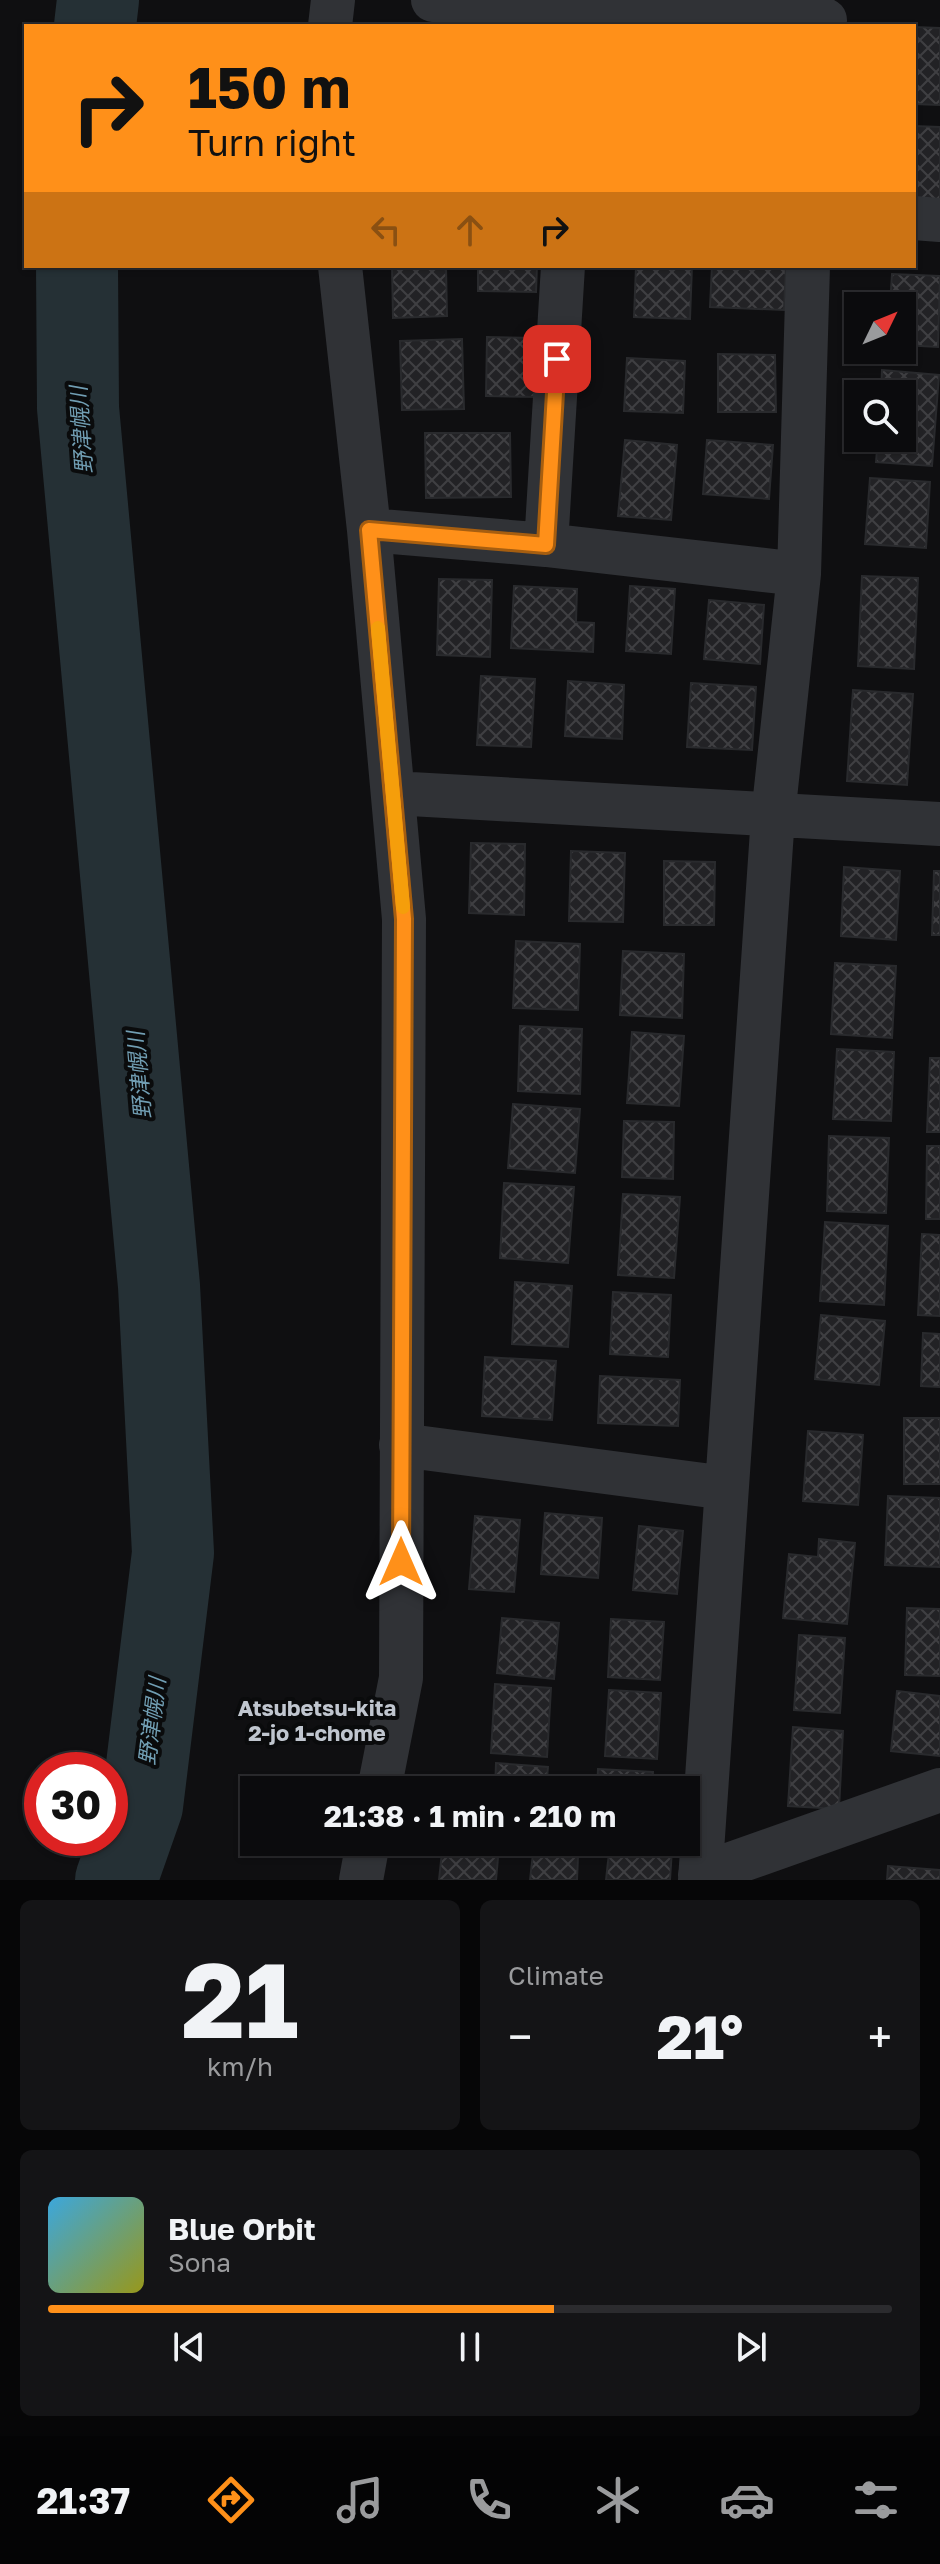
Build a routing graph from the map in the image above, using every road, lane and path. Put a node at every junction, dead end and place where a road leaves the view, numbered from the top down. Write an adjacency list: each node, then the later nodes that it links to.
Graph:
1 (333, 0): 5 (street)
2 (433, 0): 4 (street)
3 (825, 15): 4 (street)
4 (578, 17)
5 (330, 24)
6 (916, 218): 7 (street)
7 (940, 220)
8 (340, 268): 11 (street)
9 (563, 268): 12 (street)
10 (808, 268): 13 (street)
11 (369, 530): 12 (street); 14 (street)
12 (546, 545): 13 (street)
13 (799, 574): 15 (street)
14 (393, 793): 15 (street); 17 (street)
15 (773, 816): 16 (street); 18 (street)
16 (940, 824)
17 (401, 1445): 18 (street); 19 (street)
18 (726, 1488): 22 (street)
19 (382, 1776)
20 (940, 1790): 22 (street)
21 (365, 1856): 23 (street)
22 (700, 1878)
23 (361, 1880)

